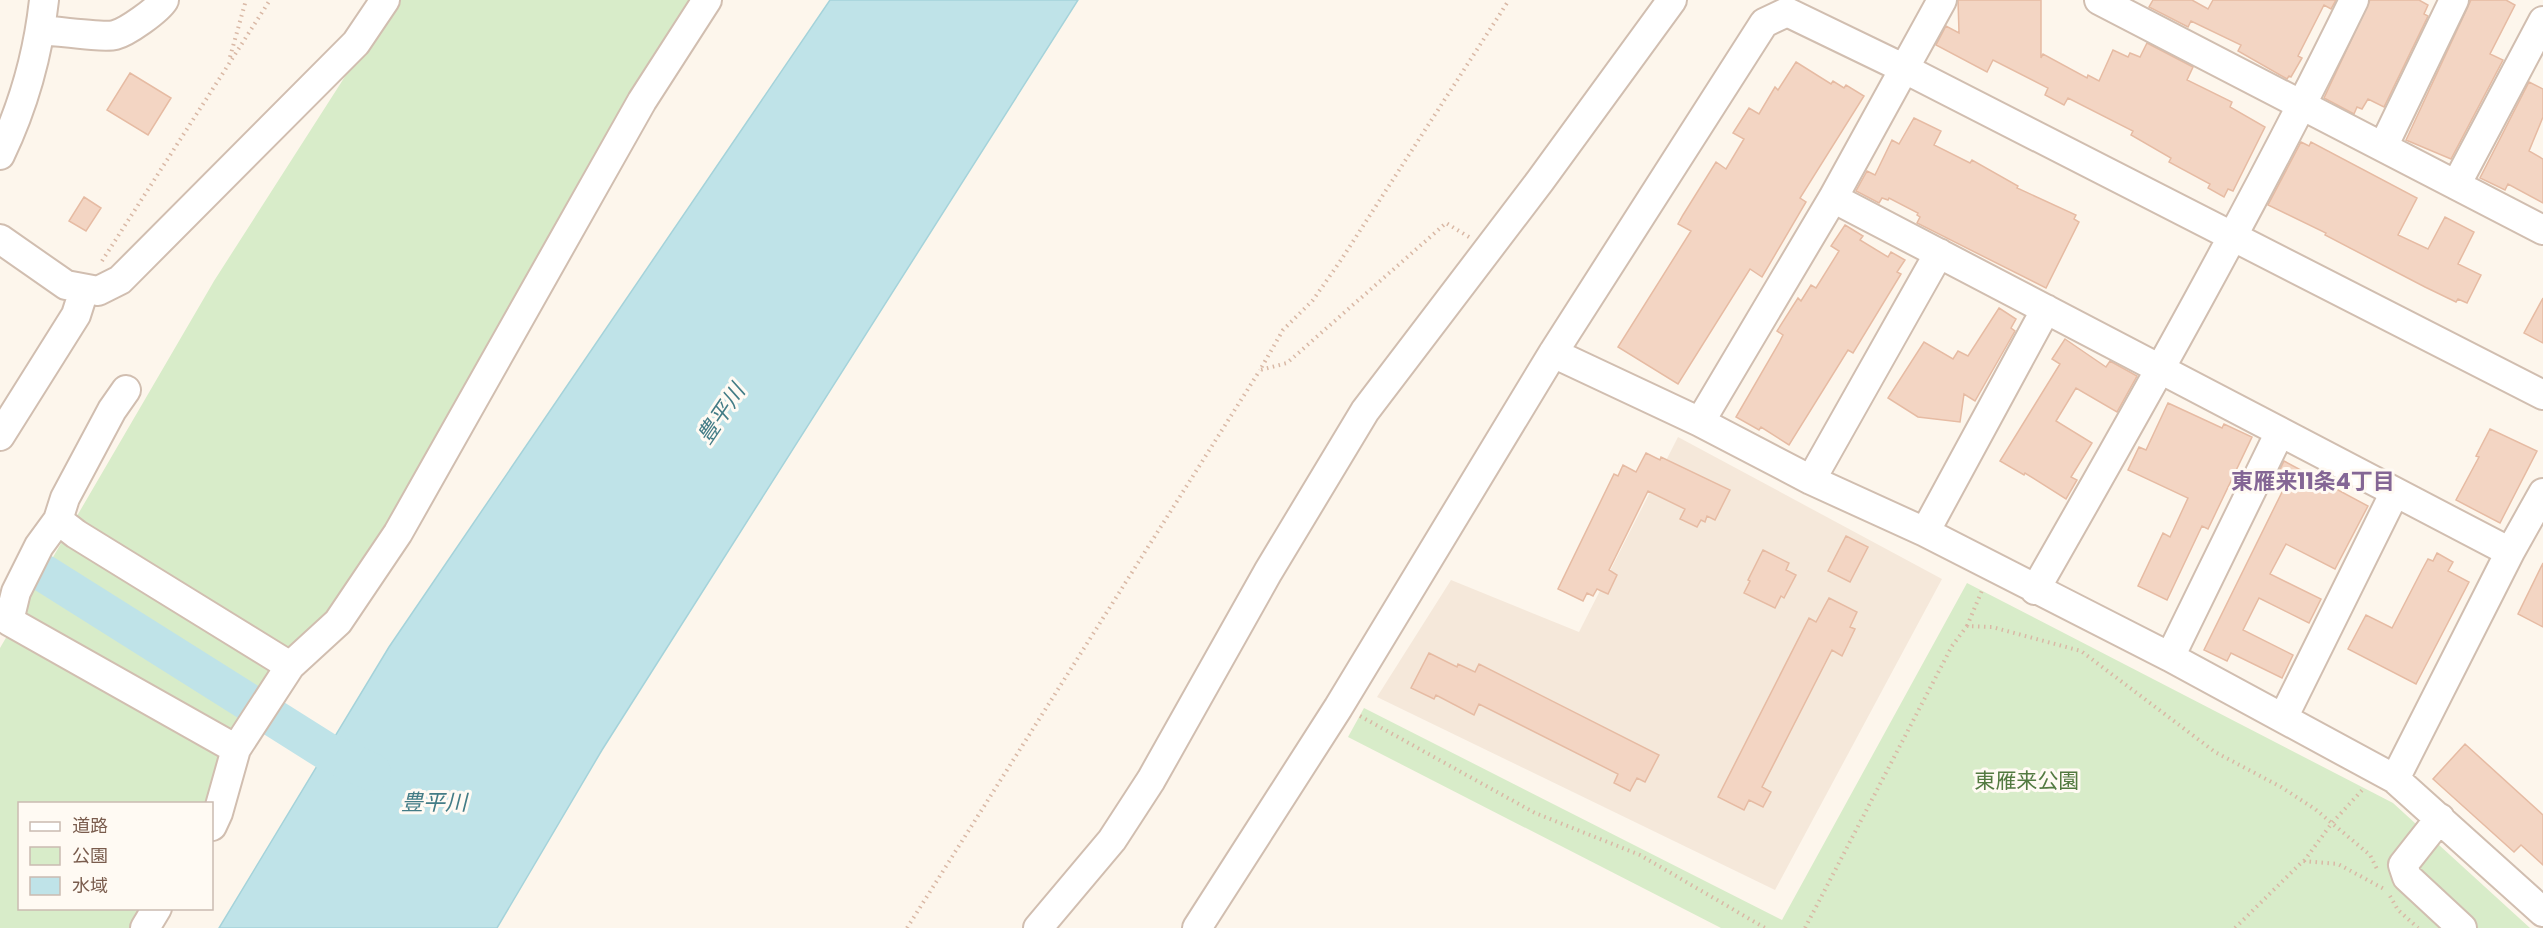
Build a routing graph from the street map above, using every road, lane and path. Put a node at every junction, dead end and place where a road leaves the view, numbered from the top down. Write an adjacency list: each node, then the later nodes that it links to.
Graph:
1 (44, 0): 15 (street)
2 (164, 0): 15 (street)
3 (246, 0): 16 (path)
4 (270, 0): 16 (path)
5 (385, 0): 28 (street)
6 (706, 0): 49 (street)
7 (1509, 0): 31 (path)
8 (1672, 0): 26 (street)
9 (1942, 0): 17 (street)
10 (2100, 0): 18 (street)
11 (2354, 0): 18 (street)
12 (2454, 0): 19 (street)
13 (1787, 6): 17 (street); 30 (street)
14 (2543, 21): 21 (street)
15 (41, 30): 20 (street)
16 (229, 60): 28 (path)
17 (1905, 69): 22 (street); 24 (street)
18 (2302, 106): 19 (street); 24 (street)
19 (2383, 147): 21 (street)
20 (0, 155)
21 (2456, 185): 23 (street)
22 (1833, 198): 27 (street); 35 (street)
23 (2543, 230)
24 (2231, 237): 32 (street); 34 (street)
25 (0, 239): 28 (street)
26 (1489, 248): 31 (path); 65 (street)
27 (1939, 254): 29 (street); 38 (street)
28 (84, 290): 37 (street)
29 (2046, 309): 32 (street); 42 (street)
30 (1553, 353): 35 (street); 66 (street)
31 (1260, 370): 64 (path)
32 (2161, 370): 36 (street); 45 (street)
33 (126, 390): 41 (street)
34 (2543, 395)
35 (1700, 422): 38 (street)
36 (2280, 432): 39 (street); 48 (street)
37 (0, 436)
38 (1811, 480): 42 (street)
39 (2395, 492): 43 (street); 51 (street)
40 (2543, 493): 43 (street)
41 (58, 520): 47 (street); 49 (street)
42 (1925, 532): 45 (street)
43 (2510, 552): 53 (street)
44 (1983, 588): 46 (path)
45 (2035, 590): 48 (street)
46 (1967, 626): 55 (path); 68 (path)
47 (5, 629): 52 (street)
48 (2170, 657): 51 (street)
49 (290, 666): 52 (street)
50 (1355, 713): 67 (path)
51 (2283, 718): 53 (street)
52 (236, 748): 56 (street)
53 (2382, 781): 54 (street); 55 (path)
54 (2440, 819): 62 (street); 71 (street)
55 (2332, 823): 57 (path); 58 (path)
56 (213, 824)
57 (2303, 861): 60 (path); 69 (path)
58 (2379, 873)
59 (2383, 882): 60 (path)
60 (2387, 891): 70 (path)
61 (156, 910): 63 (street)
62 (2543, 912)
63 (145, 928)
64 (907, 928)
65 (1038, 928)
66 (1197, 928)
67 (1765, 928)
68 (1805, 928)
69 (2235, 928)
70 (2418, 928)
71 (2462, 928)

